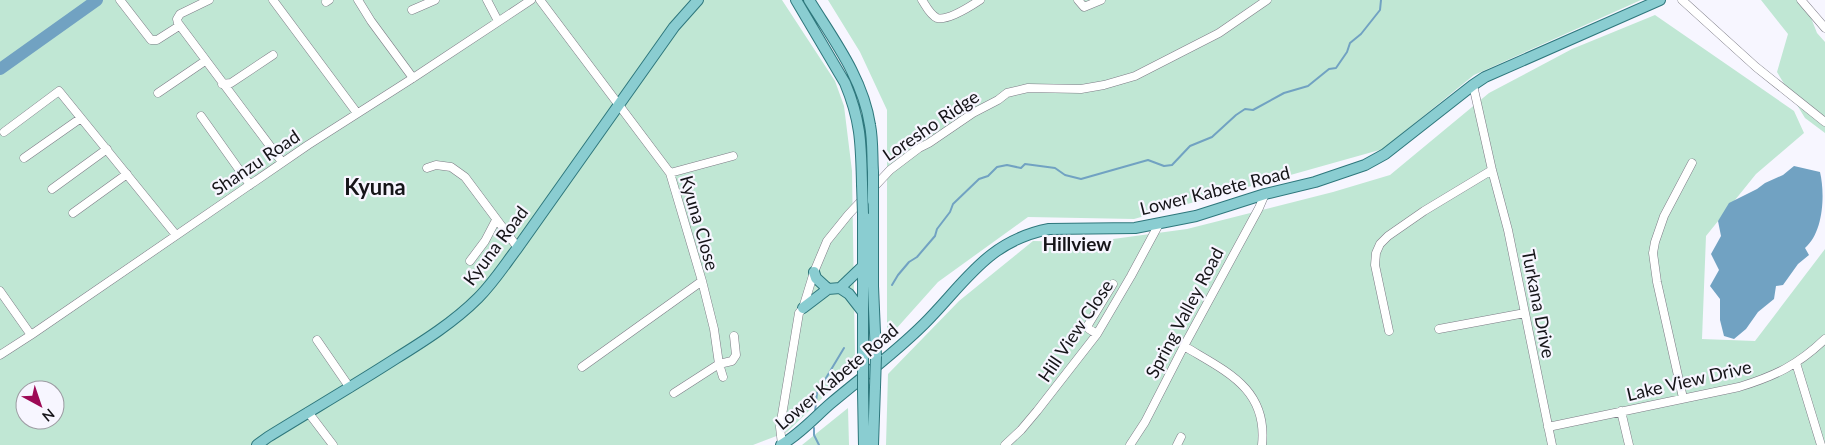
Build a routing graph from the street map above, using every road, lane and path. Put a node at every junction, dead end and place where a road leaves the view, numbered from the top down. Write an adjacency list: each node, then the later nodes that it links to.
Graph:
1 (120, 0): 22 (street)
2 (209, 0): 22 (street)
3 (273, 0): 31 (street)
4 (358, 0): 26 (street)
5 (435, 0): 20 (street)
6 (488, 0): 21 (street)
7 (531, 0): 21 (street, Shanzu Road)
8 (540, 0): 30 (street)
9 (698, 0): 30 (main road, Kyuna Road)
10 (796, 0): 54 (main road, bridge)
11 (809, 0): 90 (main road, bridge)
12 (922, 0): 13 (street)
13 (980, 0)
14 (1078, 0): 15 (street)
15 (1101, 0)
16 (1267, 0): 55 (street, Loresho Ridge)
17 (1660, 0): 28 (main road, Lower Kabete Road)
18 (1682, 0): 34 (street)
19 (1801, 0): 23 (street)
20 (412, 10)
21 (498, 21): 26 (street, Shanzu Road)
22 (180, 26): 25 (street)
23 (1825, 28)
24 (273, 56): 27 (street)
25 (205, 61): 27 (street); 29 (street)
26 (413, 78): 31 (street, Shanzu Road)
27 (222, 84): 39 (street)
28 (1473, 85): 42 (street, Turkana Drive); 47 (main road, Lower Kabete Road)
29 (158, 93)
30 (618, 104): 43 (street, Kyuna Close); 52 (main road, Kyuna Road)
31 (357, 113): 39 (street, Shanzu Road)
32 (201, 116): 45 (street)
33 (81, 118): 35 (street); 36 (street); 38 (street)
34 (1825, 122)
35 (4, 132)
36 (107, 149): 44 (street); 46 (street)
37 (733, 156): 43 (street)
38 (24, 158)
39 (282, 162): 45 (street, Shanzu Road)
40 (1692, 163): 79 (street)
41 (427, 168): 49 (street)
42 (1492, 170): 63 (street, Turkana Drive); 65 (street)
43 (670, 173): 56 (street, Kyuna Close)
44 (127, 174): 48 (street); 51 (street)
45 (250, 185): 51 (street, Shanzu Road)
46 (52, 190)
47 (1265, 194): 50 (main road, Lower Kabete Road); 71 (street, Spring Valley Road)
48 (73, 213)
49 (496, 220): 52 (street); 53 (street)
50 (1158, 224): 66 (street, Hill View Close); 88 (main road, Lower Kabete Road)
51 (176, 236): 67 (street, Shanzu Road)
52 (518, 248): 77 (main road, Kyuna Road)
53 (470, 261)
54 (863, 266): 58 (main road); 62 (main road)
55 (814, 272): 59 (main road); 61 (street, Loresho Ridge)
56 (702, 281): 74 (street); 75 (street, Kyuna Close)
57 (1113, 284): 66 (street)
58 (840, 288): 59 (main road); 62 (main road)
59 (828, 289): 61 (main road)
60 (0, 291): 67 (street)
61 (803, 308): 88 (street, Loresho Ridge)
62 (863, 313): 89 (main road, bridge)
63 (1525, 313): 64 (street); 83 (street, Turkana Drive)
64 (1438, 329)
65 (1389, 331)
66 (1097, 334): 91 (street, Hill View Close)
67 (31, 335): 72 (street, Shanzu Road)
68 (734, 336): 74 (street)
69 (1825, 339): 73 (street, Lake View Drive)
70 (317, 340): 77 (street)
71 (1184, 346): 92 (street, Spring Valley Road); 94 (street)
72 (0, 355)
73 (1796, 363): 79 (street, Lake View Drive); 84 (street)
74 (719, 364): 76 (street); 78 (street)
75 (582, 366)
76 (724, 377)
77 (350, 388): 81 (main road, Kyuna Road)
78 (674, 393)
79 (1683, 398): 80 (street, Lake View Drive)
80 (1621, 411): 83 (street, Lake View Drive); 96 (street)
81 (308, 412): 86 (main road, Kyuna Road); 87 (street)
82 (1825, 426): 84 (street)
83 (1548, 427): 95 (street, Turkana Drive)
84 (1816, 429): 97 (street)
85 (1181, 437): 93 (street)
86 (257, 445)
87 (333, 445)
88 (781, 445)
89 (864, 445)
90 (873, 445)
91 (1005, 445)
92 (1130, 445)
93 (1177, 445)
94 (1262, 445)
95 (1552, 445)
96 (1628, 445)
97 (1821, 445)

